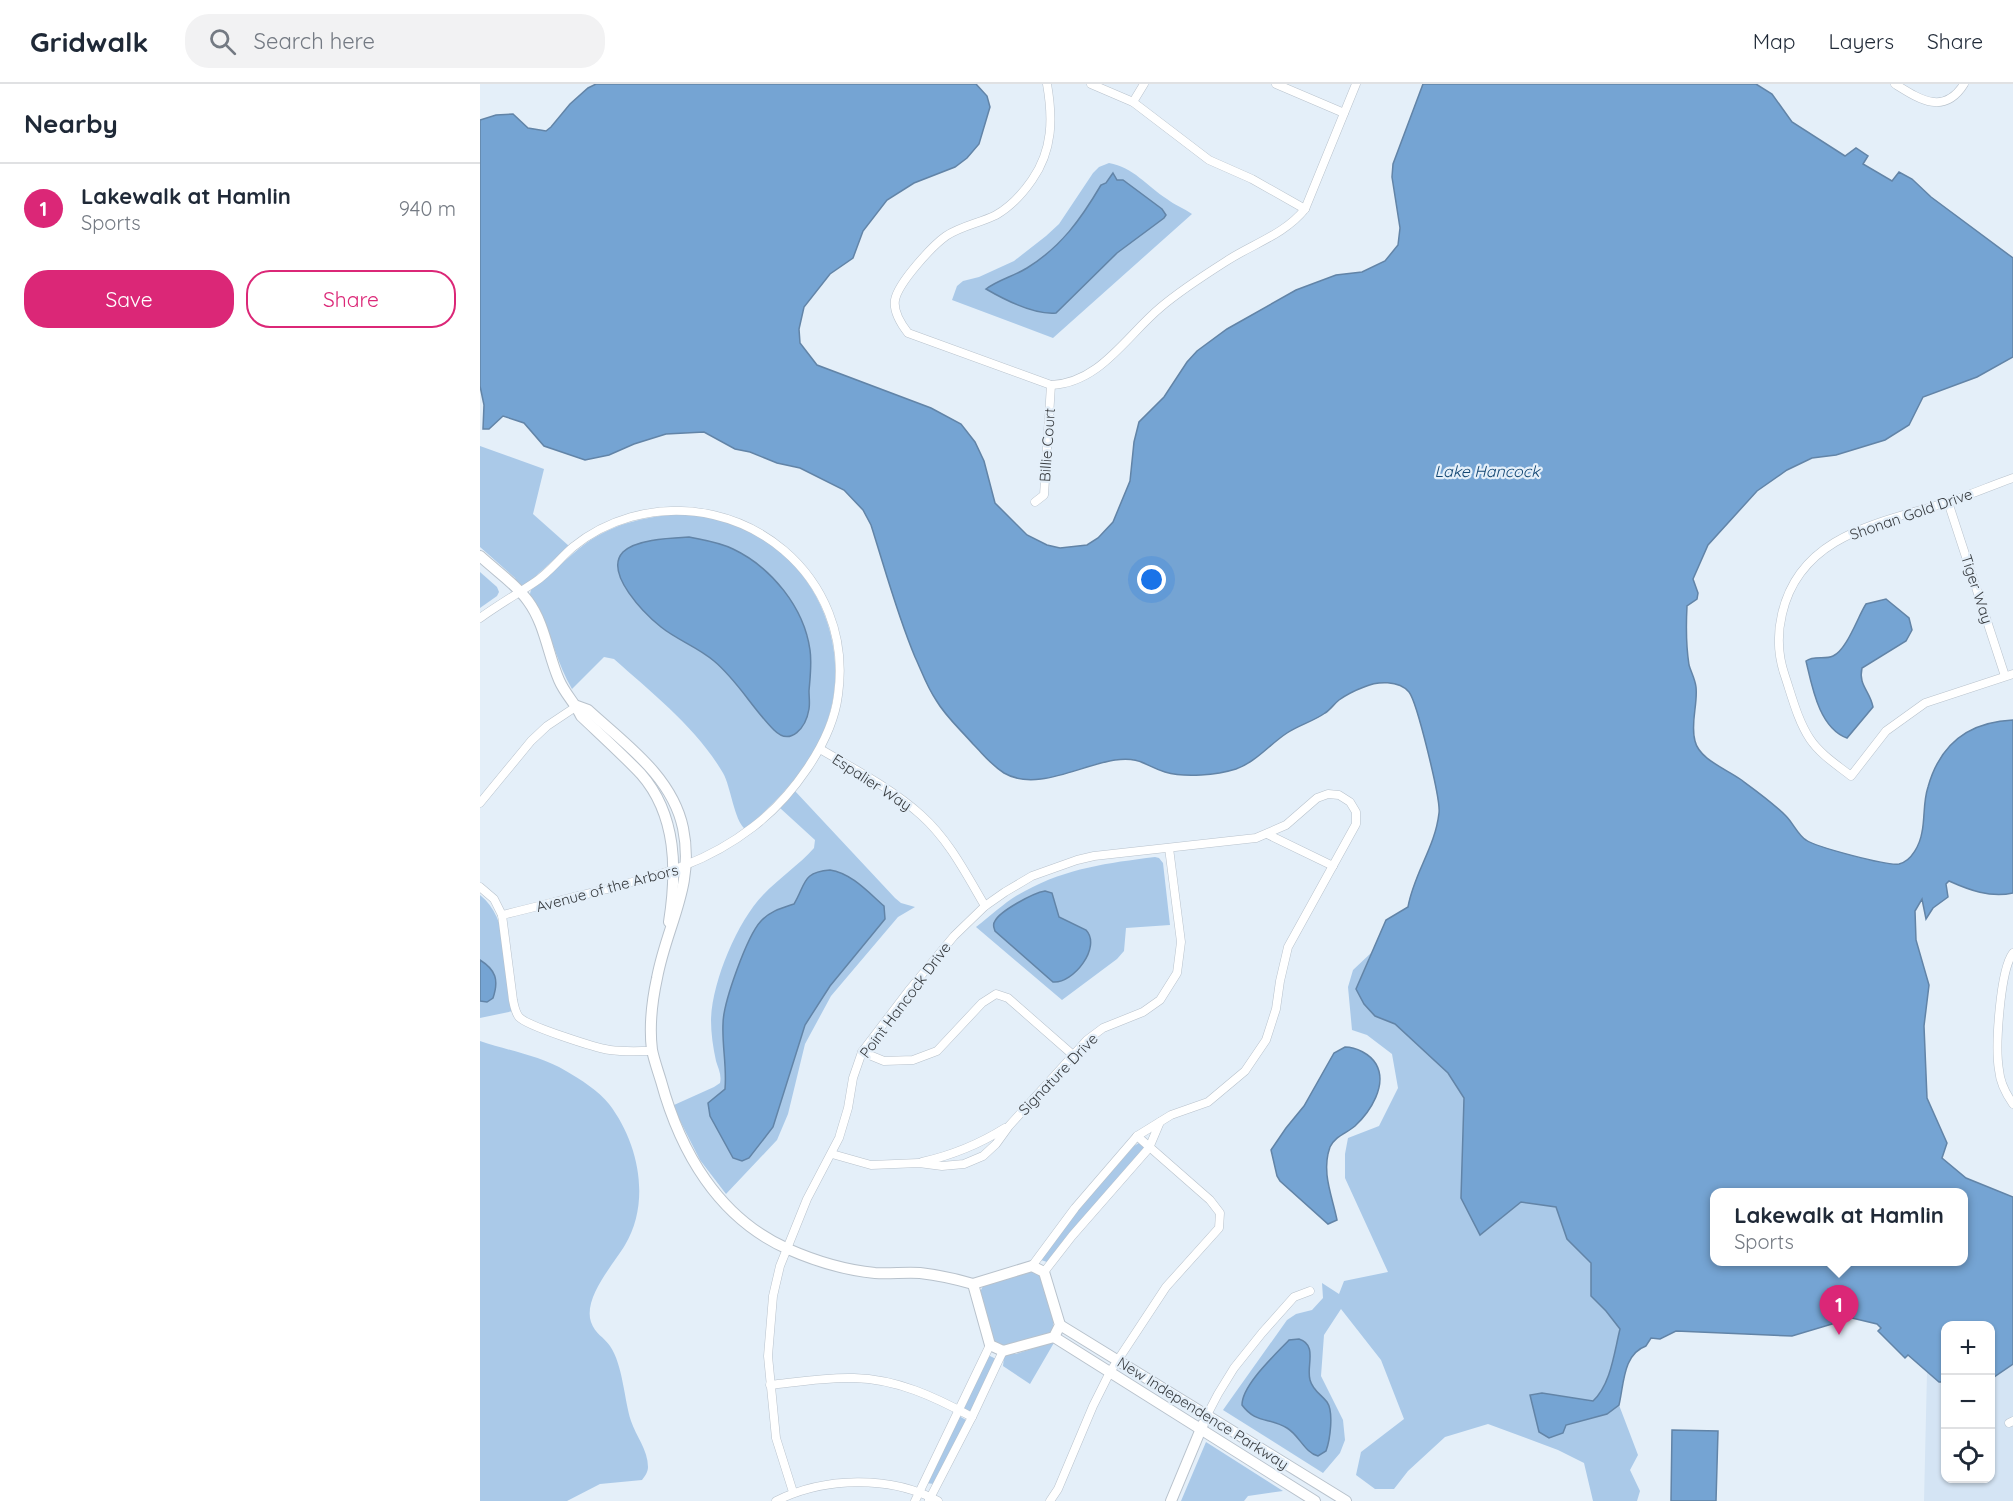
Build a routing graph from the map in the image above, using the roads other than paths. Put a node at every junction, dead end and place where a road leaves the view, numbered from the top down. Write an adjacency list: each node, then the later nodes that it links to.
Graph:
1 (1047, 84): 11 (street)
2 (1091, 84): 8 (street)
3 (1144, 84): 8 (street)
4 (1276, 84): 9 (street)
5 (1356, 84): 9 (street)
6 (1895, 84): 7 (street)
7 (1964, 84)
8 (1133, 102): 10 (street)
9 (1344, 113): 10 (street)
10 (1305, 209): 11 (street)
11 (1051, 385): 13 (street, Billie Court)
12 (2013, 478): 14 (street, Shonan Gold Drive)
13 (1035, 502)
14 (1948, 502): 18 (street, Tiger Way); 18 (street, Shonan Gold Drive)
15 (480, 556): 16 (street)
16 (519, 591): 17 (street, Avenue of the Arbors); 19 (street); 20 (street, Avenue of the Arbors)
17 (480, 618)
18 (2009, 675)
19 (577, 706): 21 (street); 24 (street); 26 (street)
20 (820, 749): 24 (street, Avenue of the Arbors); 28 (street, Espalier Way)
21 (480, 803)
22 (1267, 834): 23 (street, Point Hancock Drive); 25 (street); 25 (street, Point Hancock Drive)
23 (1169, 848): 28 (street, Point Hancock Drive); 34 (street, Signature Drive)
24 (686, 866): 26 (street, Avenue of the Arbors); 30 (street)
25 (1333, 866): 36 (street, Point Hancock Drive)
26 (674, 871): 29 (street, Avenue of the Arbors); 30 (street)
27 (480, 887): 29 (street)
28 (985, 906): 33 (street, Point Hancock Drive)
29 (502, 915): 32 (street)
30 (666, 943): 32 (street)
31 (2013, 953): 35 (street)
32 (652, 1051): 42 (street)
33 (862, 1052): 34 (street); 40 (street, Point Hancock Drive)
34 (1073, 1055): 37 (street, Signature Drive)
35 (2013, 1104)
36 (1161, 1120): 38 (street, Point Hancock Drive); 39 (street)
37 (1009, 1126): 41 (street, Signature Drive); 41 (street, Signature Drive)
38 (1137, 1137): 39 (street); 43 (street, Point Hancock Drive)
39 (1149, 1148): 44 (street); 51 (street)
40 (831, 1154): 41 (street, Signature Drive); 42 (street, Point Hancock Drive)
41 (919, 1163)
42 (786, 1248): 45 (street); 53 (street, Point Hancock Drive)
43 (1032, 1266): 44 (street); 45 (street)
44 (1044, 1272): 47 (street)
45 (974, 1284): 49 (street)
46 (1310, 1291): 55 (street)
47 (1060, 1325): 48 (street); 51 (street, New Independence Parkway)
48 (1054, 1337): 50 (street); 52 (street, New Independence Parkway)
49 (990, 1345): 50 (street); 54 (street)
50 (1003, 1351): 56 (street)
51 (1118, 1360): 52 (street); 55 (street, New Independence Parkway)
52 (1110, 1372): 57 (street, New Independence Parkway); 63 (street)
53 (770, 1385): 54 (street); 58 (street, Point Hancock Drive)
54 (959, 1410): 56 (street); 59 (street)
55 (1207, 1415): 57 (street); 66 (street, New Independence Parkway)
56 (972, 1417): 60 (street)
57 (1201, 1429): 64 (street); 65 (street, New Independence Parkway)
58 (793, 1492): 59 (street); 61 (street)
59 (920, 1492): 60 (street); 62 (street)
60 (932, 1500)
61 (776, 1501)
62 (915, 1501)
63 (1050, 1501)
64 (1171, 1501)
65 (1315, 1501)
66 (1346, 1501)

